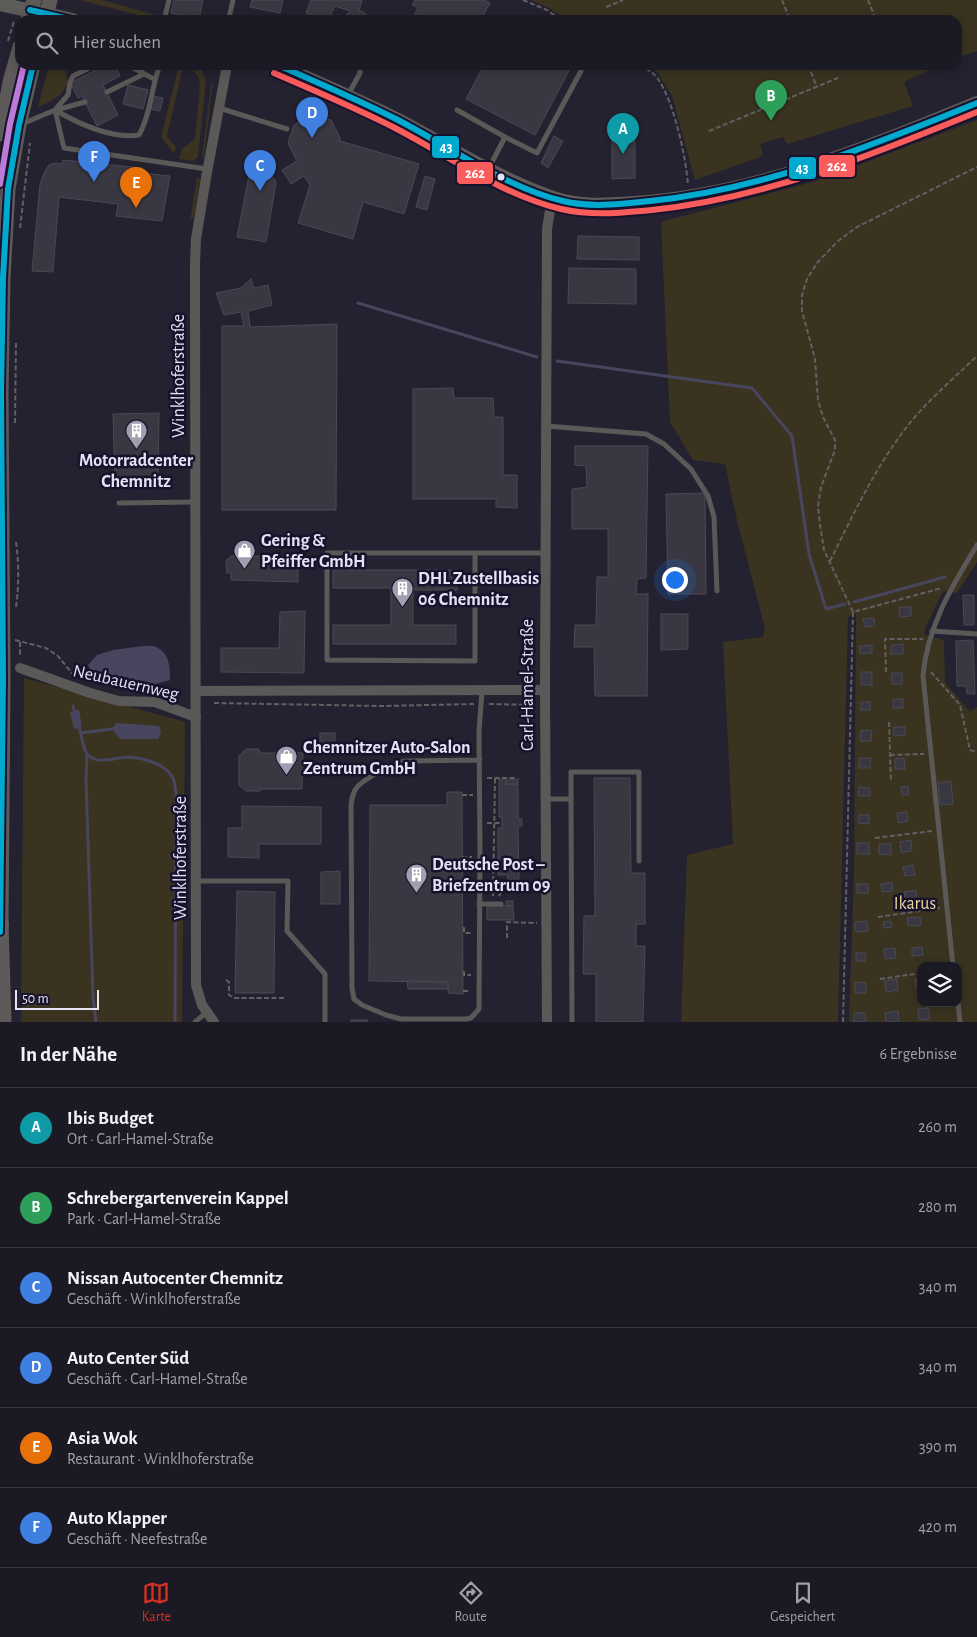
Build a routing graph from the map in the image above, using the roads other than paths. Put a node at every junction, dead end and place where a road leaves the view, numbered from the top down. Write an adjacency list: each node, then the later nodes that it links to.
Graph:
1 (169, 0): 6 (lane)
2 (233, 0): 7 (lane)
3 (0, 4): 4 (main road)
4 (28, 10): 5 (main road)
5 (47, 11)
6 (165, 15)
7 (230, 15)
8 (13, 47): 28 (main road)
9 (32, 70): 26 (main road)
10 (85, 70): 24 (lane)
11 (137, 70): 17 (lane)
12 (158, 70): 18 (lane)
13 (227, 70): 23 (street, Winklhoferstraße)
14 (289, 70): 20 (main road)
15 (360, 70): 20 (lane)
16 (581, 71): 29 (lane)
17 (144, 74): 18 (lane); 19 (lane)
18 (154, 80): 24 (lane)
19 (107, 92)
20 (348, 96): 31 (main road)
21 (85, 102): 24 (lane)
22 (977, 103): 32 (main road)
23 (219, 108): 27 (lane); 30 (street, Winklhoferstraße)
24 (55, 110): 26 (lane); 30 (lane)
25 (457, 110): 29 (lane)
26 (19, 125): 54 (main road)
27 (287, 129)
28 (0, 134)
29 (505, 137): 31 (lane)
30 (207, 169): 34 (street, Winklhoferstraße)
31 (489, 169): 32 (main road)
32 (552, 198): 33 (street, Carl-Hamel-Straße)
33 (546, 426): 37 (street, Carl-Hamel-Straße); 39 (lane)
34 (195, 502): 35 (lane); 43 (street, Winklhoferstraße)
35 (119, 503)
36 (977, 545): 40 (lane)
37 (546, 552): 38 (lane); 45 (street, Carl-Hamel-Straße)
38 (475, 553): 38 (lane)
39 (717, 591)
40 (932, 631): 41 (lane); 55 (lane)
41 (977, 634)
42 (20, 668): 46 (street, Neubauernweg)
43 (196, 690): 44 (street); 46 (street, Winklhoferstraße)
44 (482, 690): 45 (street); 47 (lane)
45 (545, 690): 48 (street, Carl-Hamel-Straße)
46 (196, 717): 51 (street, Winklhoferstraße)
47 (480, 760): 52 (lane); 52 (lane)
48 (546, 799): 49 (lane); 62 (street, Carl-Hamel-Straße)
49 (571, 799): 50 (lane); 63 (lane)
50 (639, 861)
51 (196, 881): 57 (street, Winklhoferstraße); 61 (lane)
52 (479, 904): 53 (lane)
53 (501, 904)
54 (1, 928): 58 (main road)
55 (953, 962)
56 (958, 1007): 64 (lane)
57 (207, 1012): 59 (lane); 60 (street, Winklhoferstraße)
58 (4, 1022)
59 (195, 1022)
60 (214, 1022)
61 (325, 1022)
62 (547, 1022)
63 (572, 1022)
64 (960, 1022)

